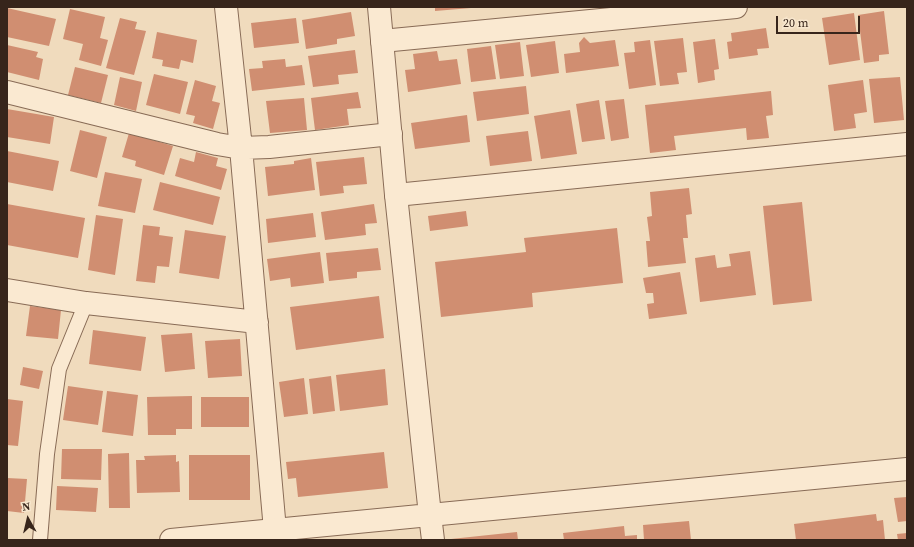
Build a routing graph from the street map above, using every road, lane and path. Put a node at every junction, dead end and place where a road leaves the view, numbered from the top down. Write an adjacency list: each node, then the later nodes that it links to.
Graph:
1 (226, 7): 8 (street)
2 (379, 7): 4 (street)
3 (736, 7): 4 (street)
4 (382, 41): 6 (street)
5 (7, 92): 8 (street)
6 (391, 134): 8 (street); 9 (street)
7 (907, 144): 9 (street)
8 (241, 148): 12 (street)
9 (396, 194): 14 (street)
10 (7, 290): 11 (street)
11 (86, 303): 12 (street); 16 (lane)
12 (257, 322): 15 (street)
13 (907, 469): 14 (street)
14 (430, 515): 15 (street); 18 (street)
15 (275, 530): 17 (street)
16 (40, 540)
17 (171, 540)
18 (433, 540)

